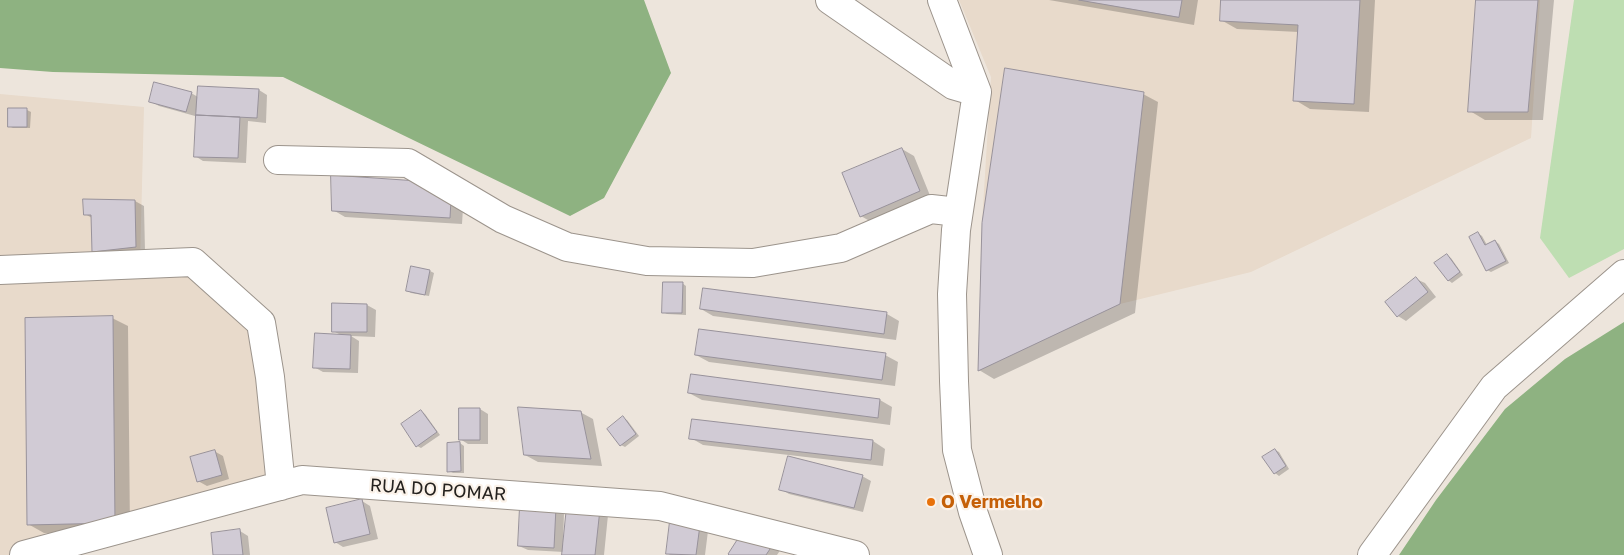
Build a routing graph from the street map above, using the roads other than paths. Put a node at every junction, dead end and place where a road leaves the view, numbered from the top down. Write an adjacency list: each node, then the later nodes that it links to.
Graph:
1 (830, 0): 3 (street)
2 (942, 0): 3 (street)
3 (977, 92): 5 (street)
4 (278, 160): 5 (street)
5 (958, 212): 11 (street)
6 (0, 270): 8 (street)
7 (1624, 274): 12 (street)
8 (281, 486): 9 (street, RUA DO POMAR); 10 (street, RUA DO POMAR)
9 (24, 555)
10 (855, 555)
11 (988, 555)
12 (1372, 555)

